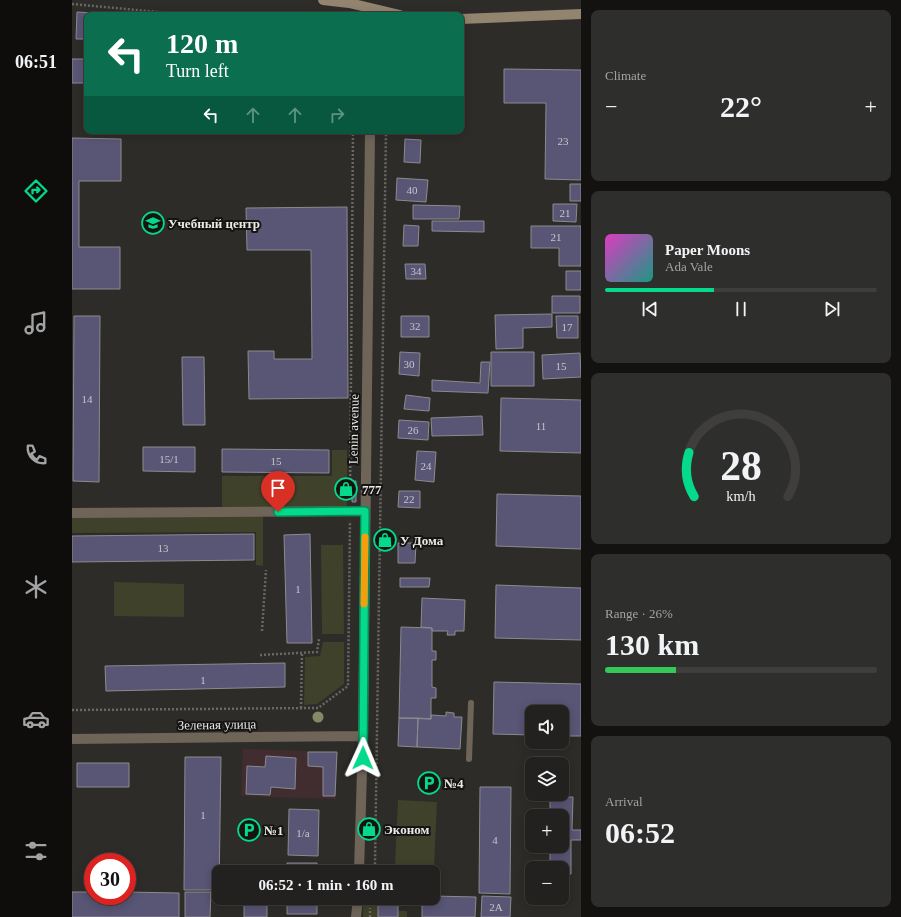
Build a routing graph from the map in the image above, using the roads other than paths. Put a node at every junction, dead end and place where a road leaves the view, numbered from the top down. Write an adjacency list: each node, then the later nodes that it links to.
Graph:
1 (323, 0): 2 (main road)
2 (373, 8): 3 (main road)
3 (388, 12)
4 (581, 14): 5 (main road)
5 (464, 19)
6 (370, 134): 7 (street, Lenin avenue)
7 (365, 511): 8 (street); 10 (street, Lenin avenue)
8 (72, 513)
9 (471, 703): 12 (lane)
10 (363, 736): 11 (street, Зеленая улица); 13 (street, Lenin avenue)
11 (72, 739)
12 (469, 759)
13 (359, 865)
14 (357, 905): 15 (street)
15 (356, 917)

